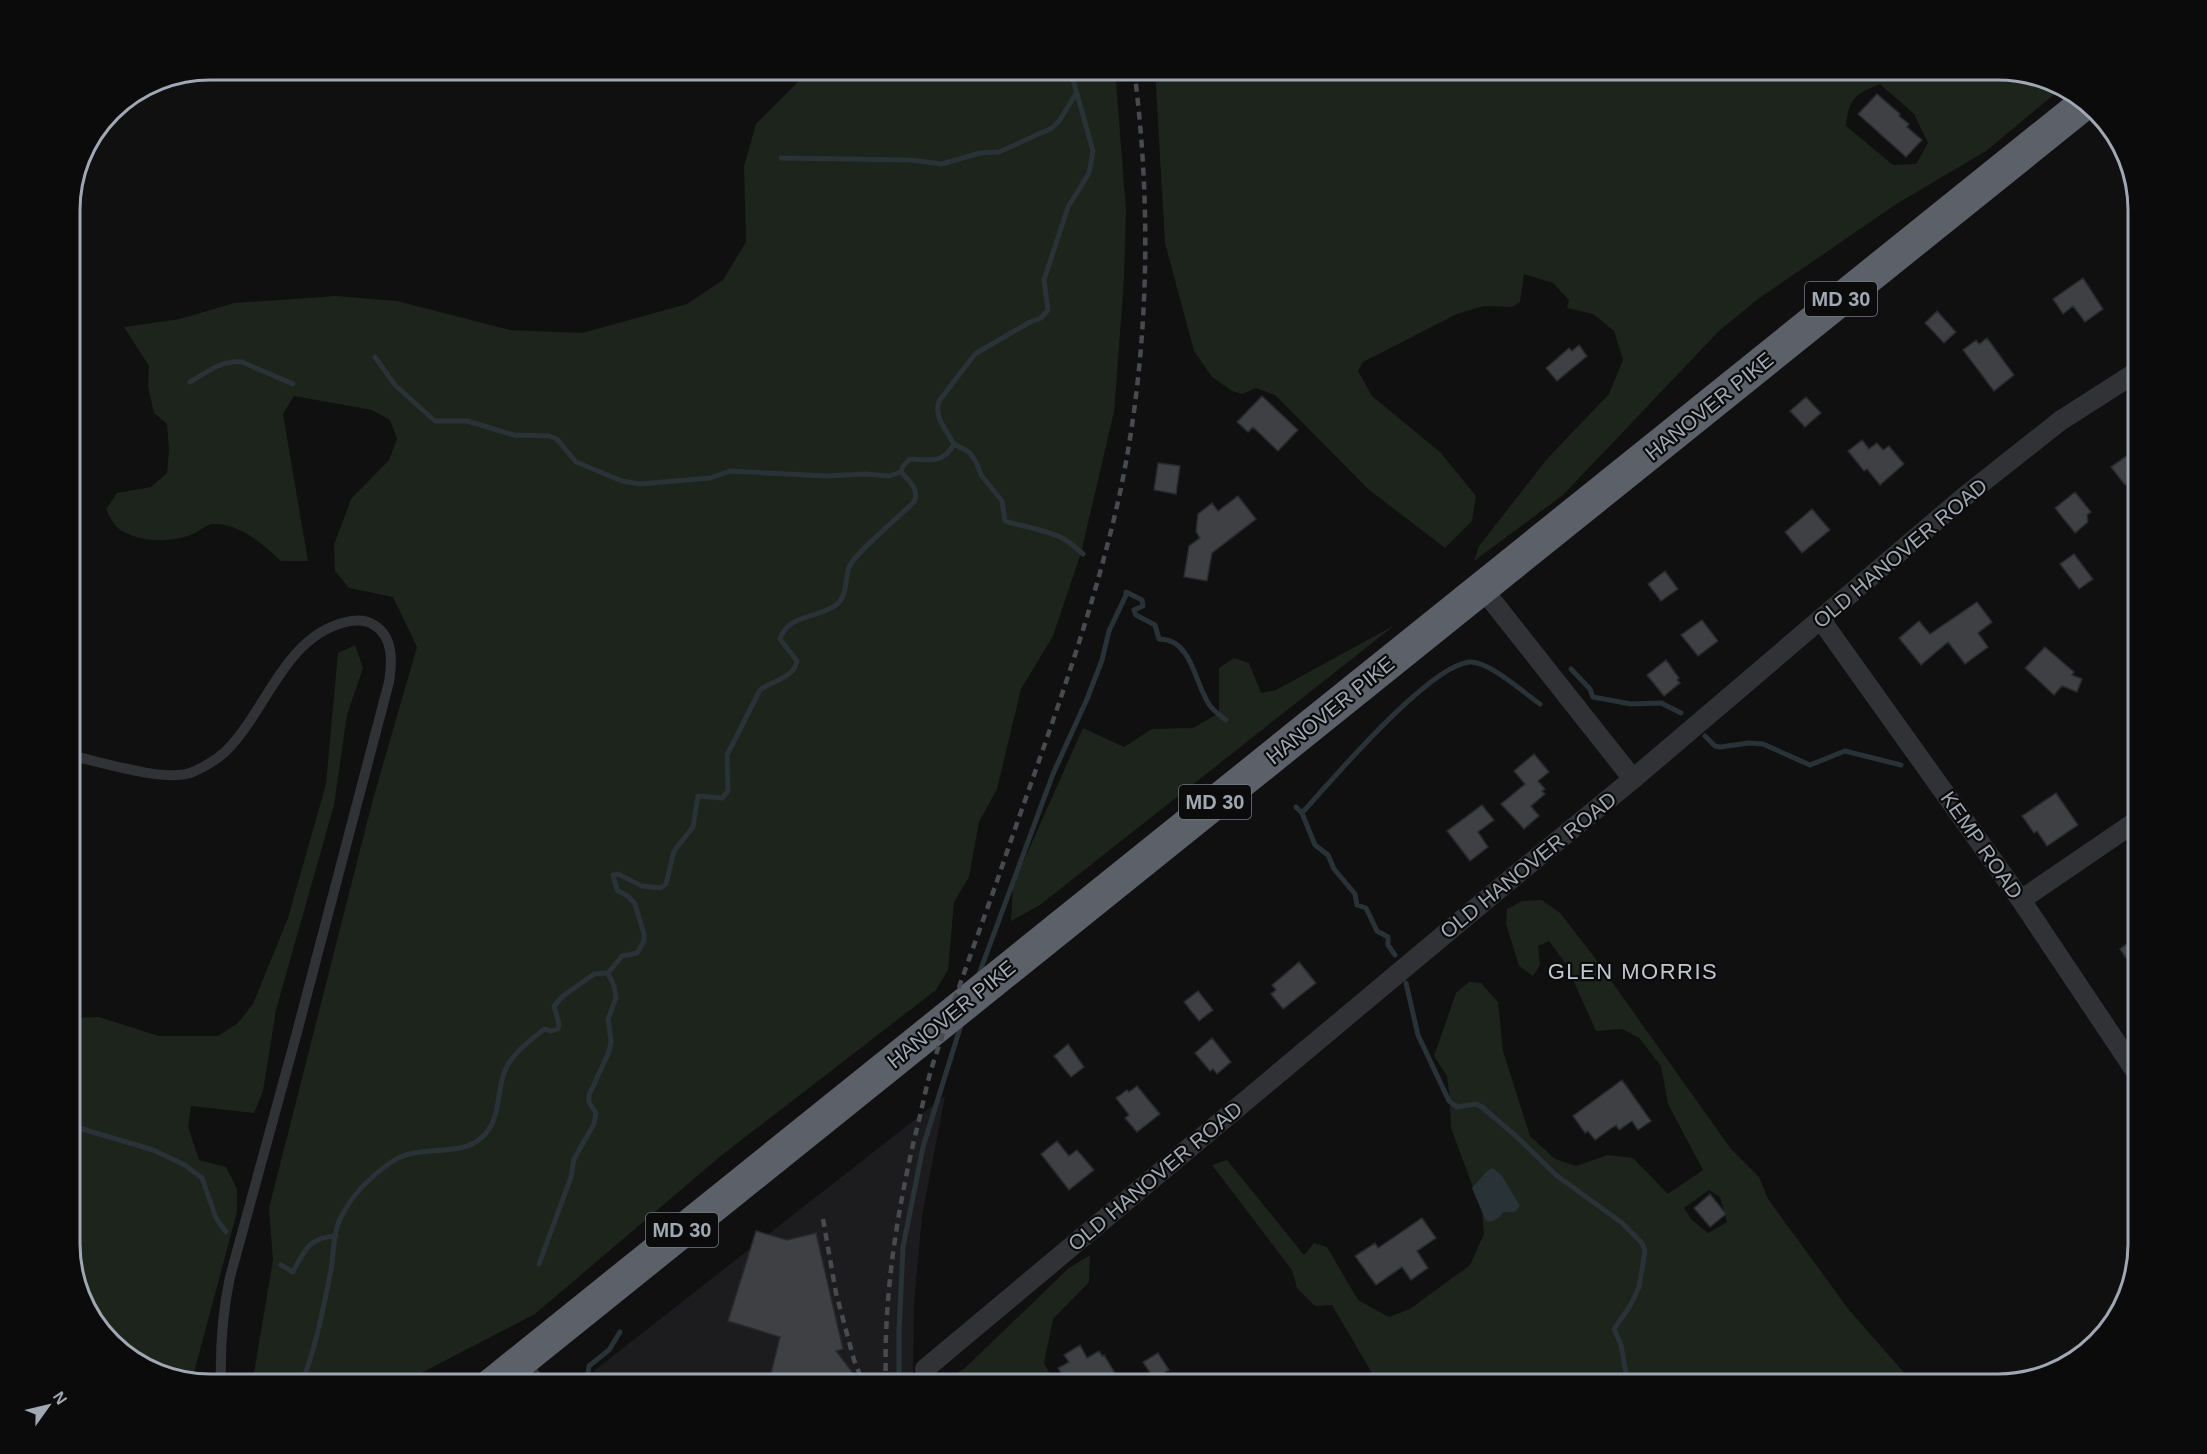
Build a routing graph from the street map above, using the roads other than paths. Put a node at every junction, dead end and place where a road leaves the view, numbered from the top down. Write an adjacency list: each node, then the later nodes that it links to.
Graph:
1 (2079, 108): 3 (highway, HANOVER PIKE / MD 30)
2 (2128, 378): 4 (street, OLD HANOVER ROAD)
3 (1482, 588): 6 (street); 11 (highway, HANOVER PIKE / MD 30)
4 (1821, 620): 6 (street, OLD HANOVER ROAD); 8 (street, KEMP ROAD)
5 (80, 756): 12 (lane)
6 (1633, 779): 10 (street, OLD HANOVER ROAD)
7 (2128, 827): 8 (street)
8 (2021, 900): 9 (street, KEMP ROAD)
9 (2128, 1060)
10 (925, 1369)
11 (528, 1373)
12 (221, 1374)

